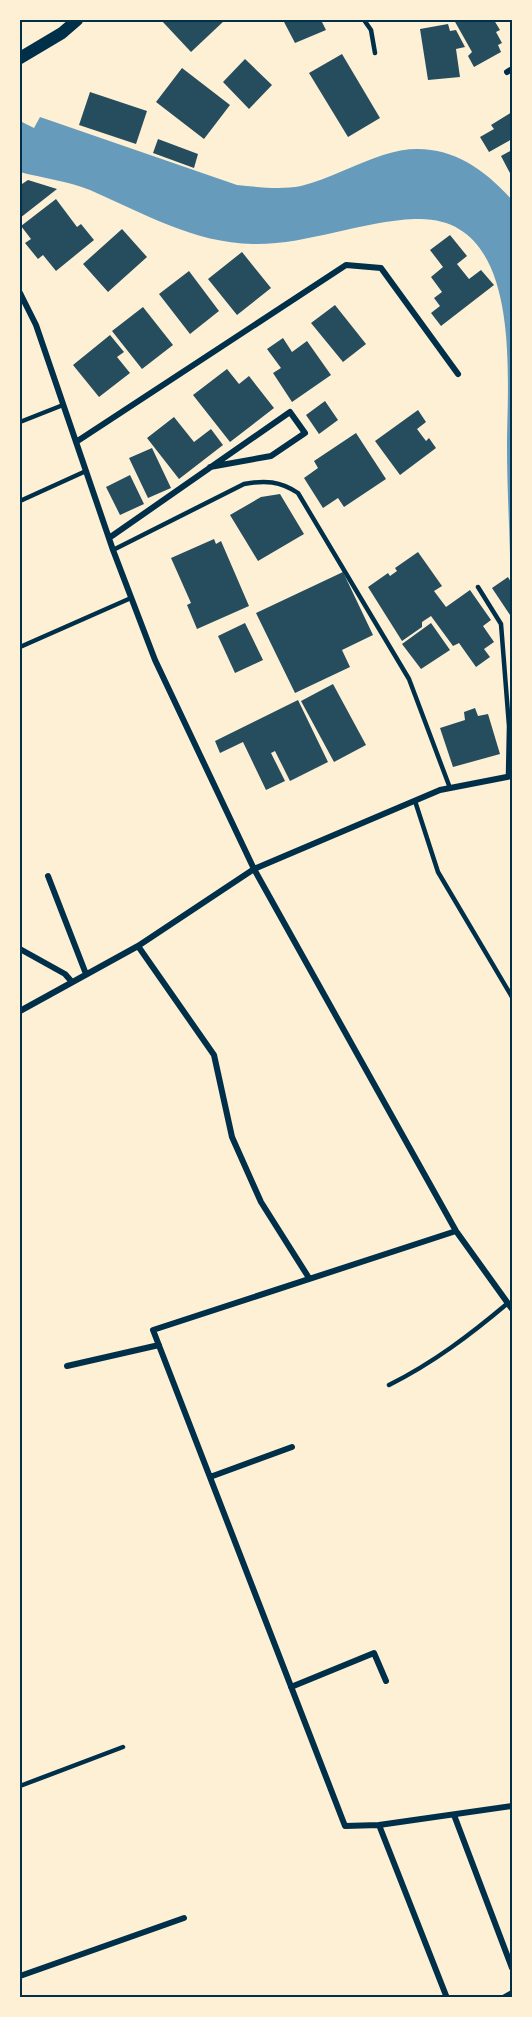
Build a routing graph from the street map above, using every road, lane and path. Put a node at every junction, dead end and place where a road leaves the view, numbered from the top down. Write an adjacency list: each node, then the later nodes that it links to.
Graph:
1 (77, 20): 4 (main road)
2 (364, 20): 3 (lane)
3 (375, 53)
4 (20, 58)
5 (20, 293): 7 (street)
6 (458, 374): 9 (street)
7 (63, 405): 8 (lane); 9 (street)
8 (20, 422)
9 (76, 442): 11 (street)
10 (210, 467): 10 (street); 13 (street)
11 (86, 471): 12 (lane); 13 (street)
12 (20, 501)
13 (109, 538): 14 (street)
14 (113, 550): 16 (street); 19 (lane)
15 (478, 587): 18 (lane)
16 (131, 598): 17 (lane); 21 (street)
17 (20, 647)
18 (510, 776): 19 (street)
19 (450, 788): 20 (street)
20 (415, 801): 21 (street); 27 (lane)
21 (254, 869): 23 (street); 29 (street)
22 (48, 876): 25 (street)
23 (138, 946): 25 (street); 30 (street)
24 (20, 949): 26 (street)
25 (87, 974): 26 (street)
26 (72, 982): 28 (street)
27 (513, 997)
28 (20, 1011)
29 (456, 1231): 30 (street); 31 (street)
30 (309, 1278): 32 (street)
31 (510, 1306): 34 (lane)
32 (159, 1345): 33 (street); 36 (street)
33 (68, 1366)
34 (389, 1385)
35 (292, 1447): 36 (street)
36 (210, 1477): 38 (street)
37 (386, 1681): 38 (street)
38 (291, 1687): 43 (street)
39 (123, 1747): 40 (lane)
40 (20, 1786)
41 (513, 1806): 42 (street)
42 (454, 1815): 43 (street); 45 (street)
43 (379, 1825): 48 (street)
44 (184, 1918): 46 (street)
45 (513, 1968)
46 (20, 1976)
47 (513, 1993): 49 (street)
48 (447, 1998)
49 (503, 1998)

